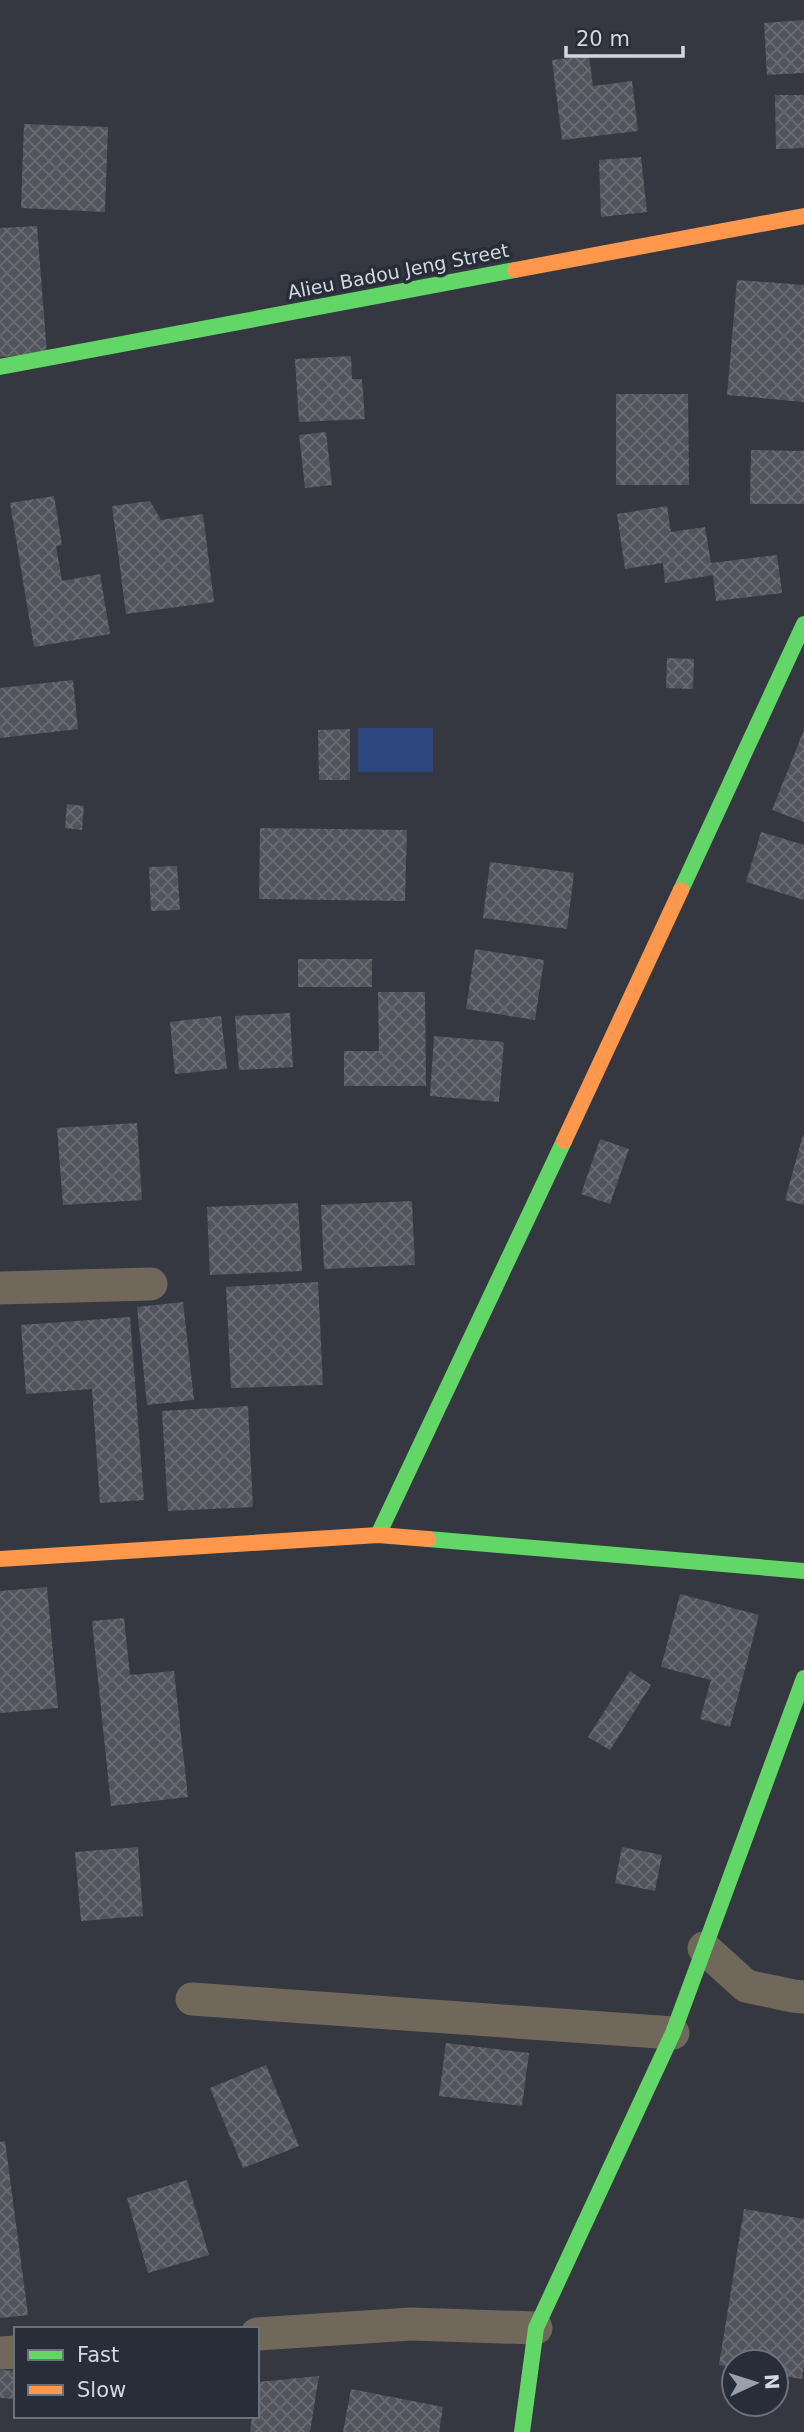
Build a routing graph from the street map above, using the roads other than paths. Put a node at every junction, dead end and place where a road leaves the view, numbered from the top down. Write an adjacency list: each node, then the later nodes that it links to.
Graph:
1 (804, 216): 2 (street, Alieu Badou Jeng Street)
2 (0, 367)
3 (804, 624): 6 (street)
4 (151, 1284): 5 (street)
5 (0, 1288)
6 (378, 1535): 7 (street); 8 (street)
7 (0, 1559)
8 (804, 1571)
9 (804, 1678): 10 (street)
10 (704, 1948): 11 (street); 13 (street)
11 (804, 1997)
12 (191, 1999): 13 (street)
13 (673, 2033): 14 (street)
14 (536, 2329): 15 (street); 16 (street)
15 (259, 2334)
16 (522, 2432)

